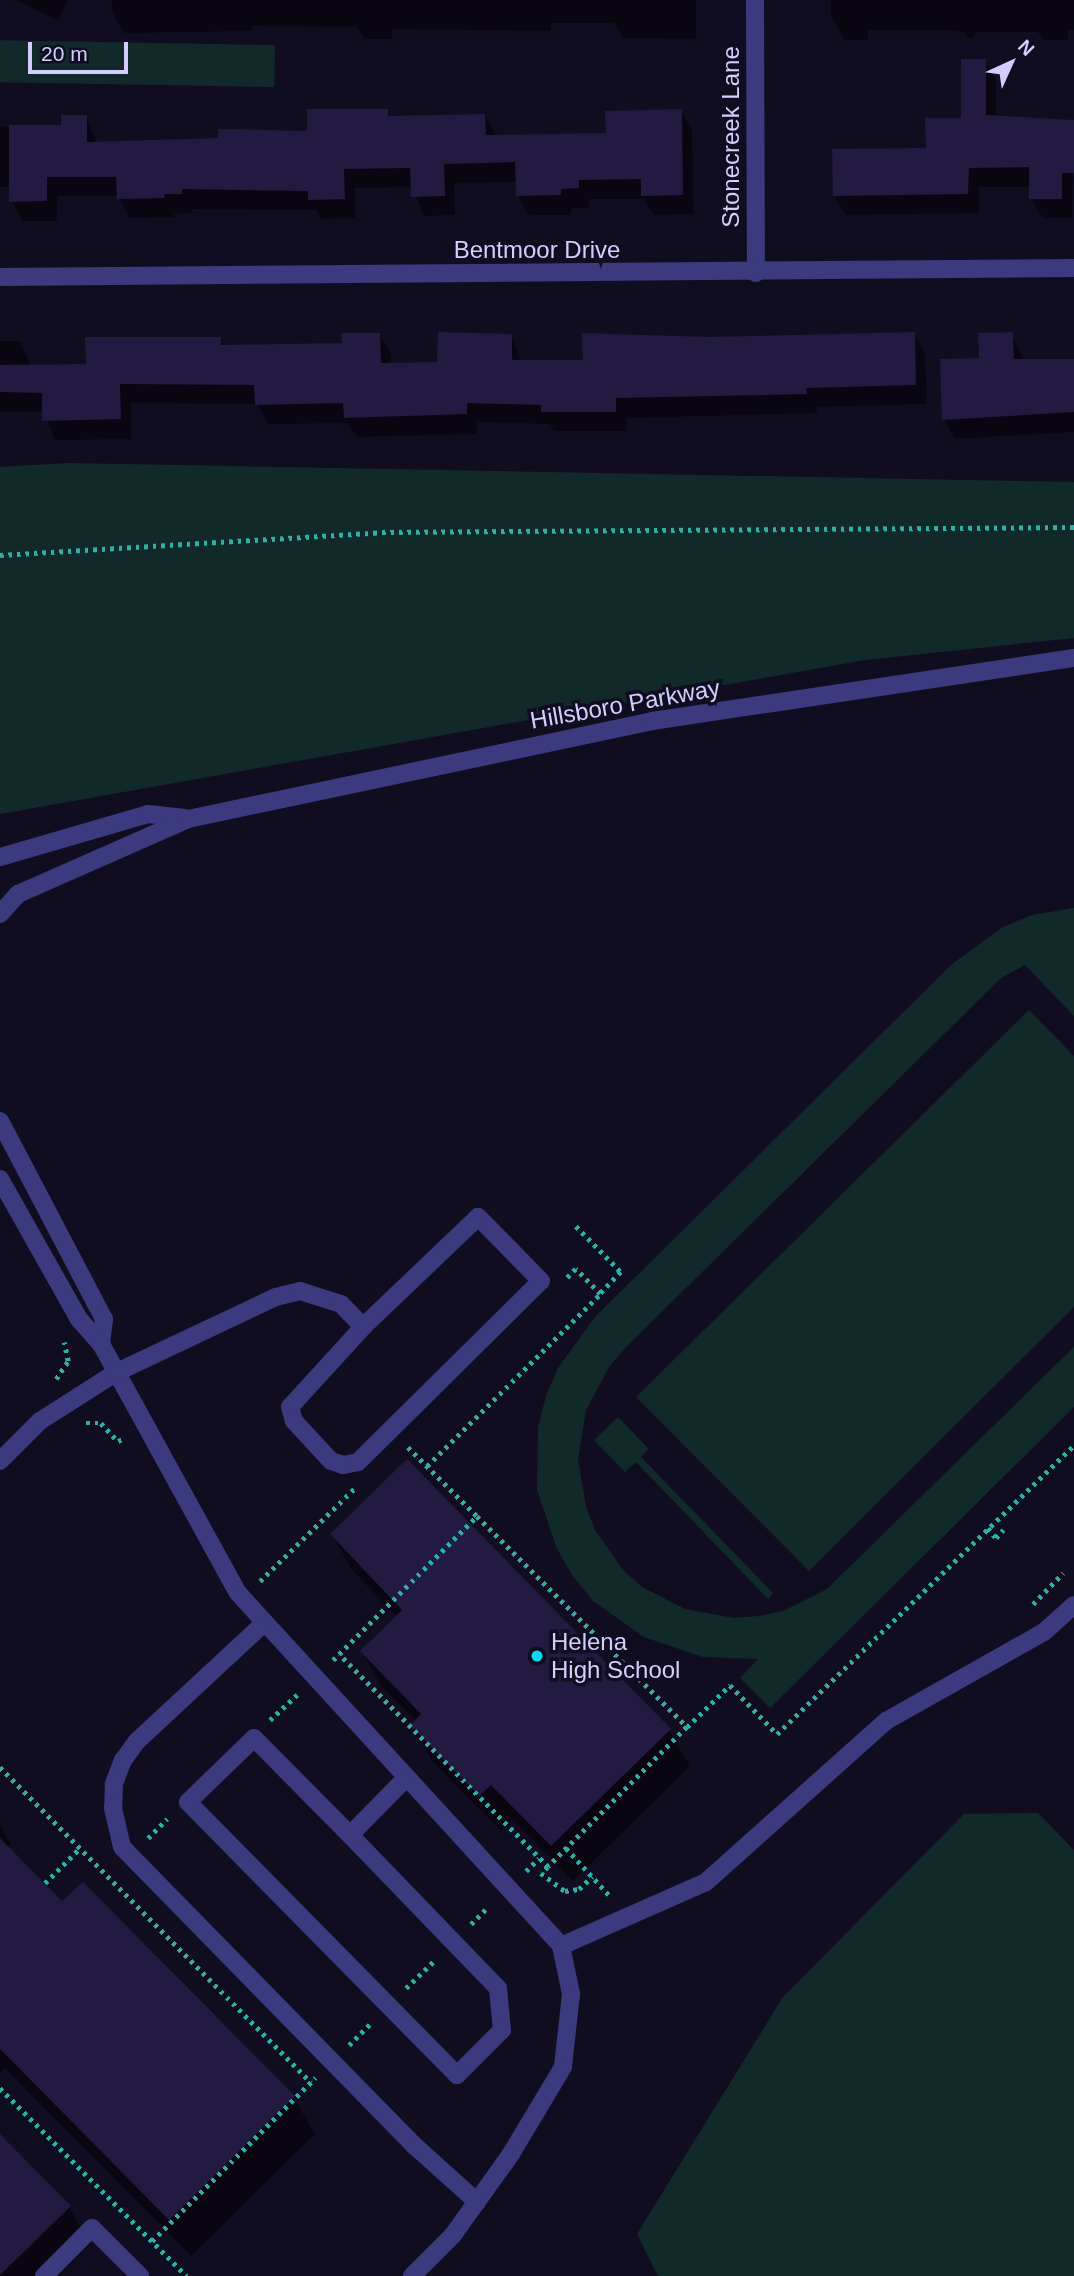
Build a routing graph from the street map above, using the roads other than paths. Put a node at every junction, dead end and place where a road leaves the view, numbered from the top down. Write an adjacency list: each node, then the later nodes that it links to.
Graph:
1 (755, 0): 3 (street, Stonecreek Lane)
2 (1074, 268): 3 (street, Bentmoor Drive)
3 (756, 273): 4 (street, Bentmoor Drive)
4 (0, 277)
5 (1074, 658): 6 (street, Hillsboro Parkway)
6 (188, 819): 7 (street, Hillsboro Parkway); 8 (street, Hillsboro Parkway)
7 (0, 857)
8 (0, 914)
9 (0, 1122): 12 (street)
10 (0, 1179): 12 (street)
11 (363, 1328): 11 (street); 13 (street)
12 (101, 1344): 13 (street)
13 (115, 1373): 14 (street); 16 (street)
14 (0, 1461)
15 (1074, 1605): 19 (street)
16 (262, 1625): 17 (street); 20 (street)
17 (407, 1777): 18 (street); 19 (street)
18 (350, 1835): 18 (street)
19 (561, 1946): 20 (street)
20 (477, 2202): 23 (street)
21 (44, 2276): 22 (street)
22 (140, 2276)
23 (412, 2276)

